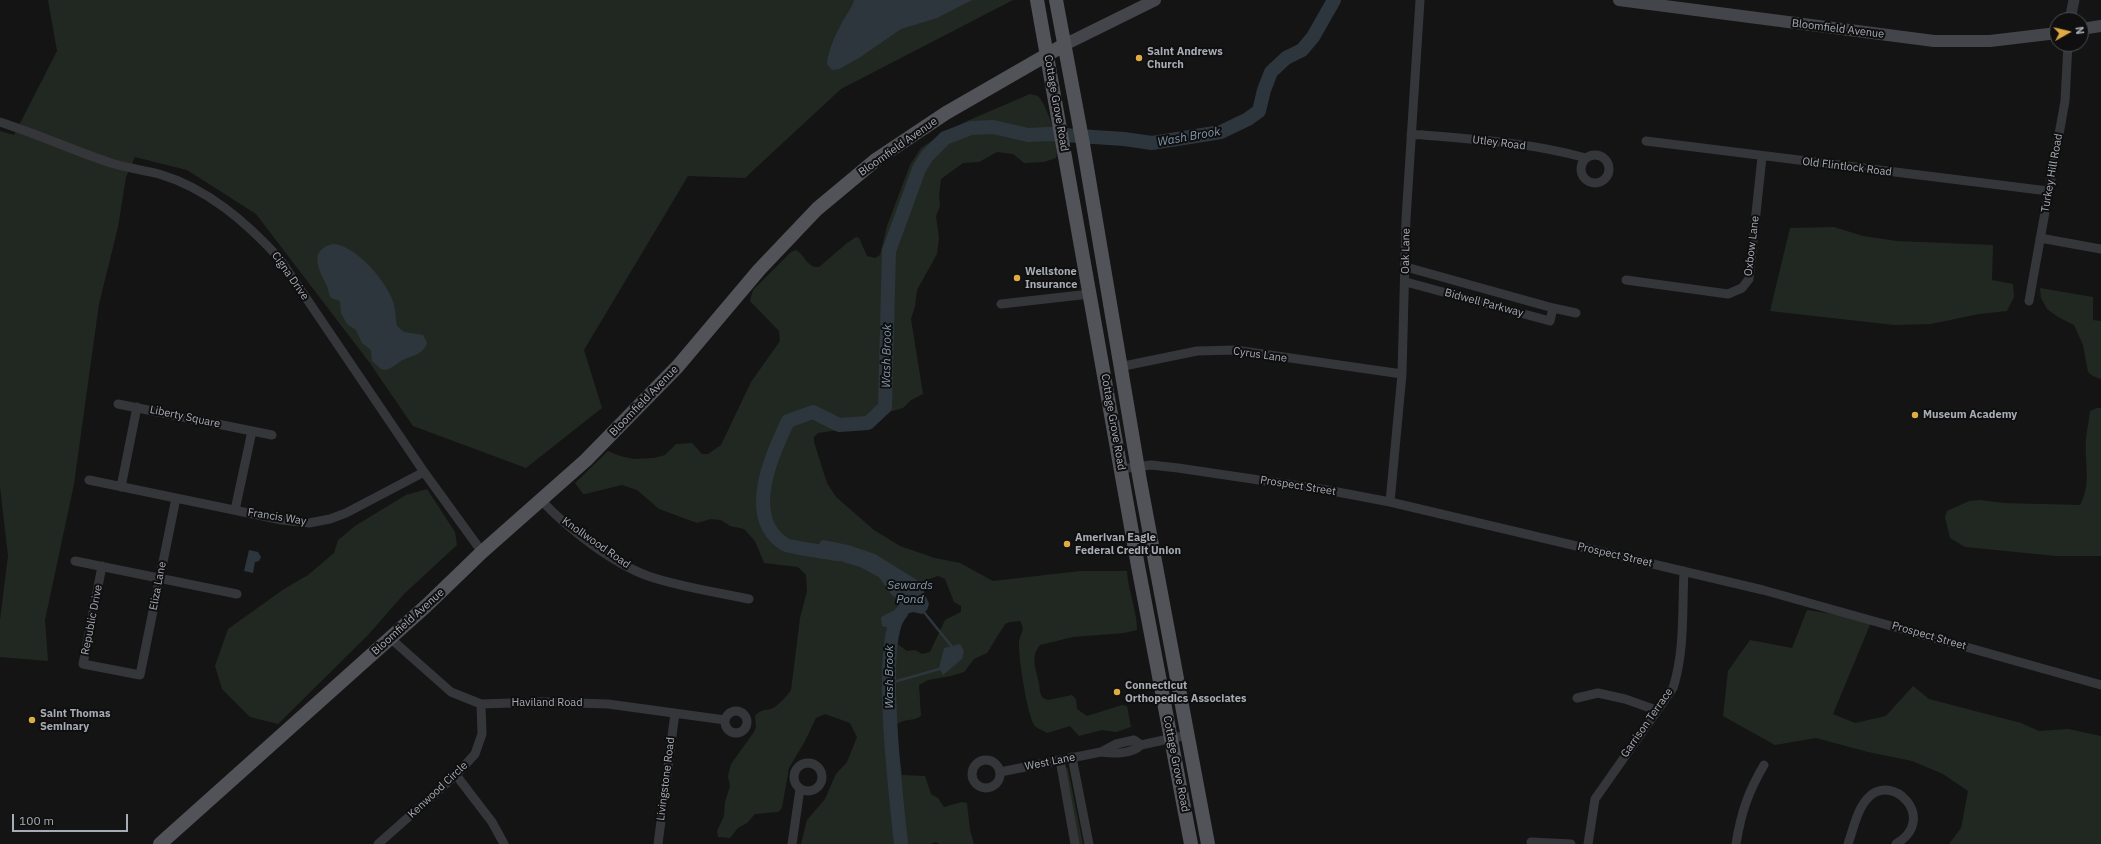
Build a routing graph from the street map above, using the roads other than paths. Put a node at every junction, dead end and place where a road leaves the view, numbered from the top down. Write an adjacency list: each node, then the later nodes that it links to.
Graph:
1 (1037, 0): 13 (main road, Cottage Grove Road)
2 (1056, 0): 11 (main road, Cottage Grove Road)
3 (1155, 0): 11 (main road, Bloomfield Avenue)
4 (1420, 0): 15 (street, Oak Lane)
5 (1619, 0): 10 (main road, Bloomfield Avenue)
6 (2074, 0): 7 (street)
7 (2072, 12)
8 (2101, 26): 9 (main road)
9 (2089, 28)
10 (2049, 34)
11 (1064, 45): 13 (main road, Bloomfield Avenue); 30 (main road, Cottage Grove Road)
12 (2068, 52): 19 (street, Turkey Hill Road)
13 (1048, 55): 25 (main road, Cottage Grove Road); 42 (main road, Bloomfield Avenue)
14 (0, 122): 38 (street, Cigna Drive)
15 (1410, 134): 18 (street, Utley Road); 22 (street, Oak Lane)
16 (1646, 141): 17 (street, Old Flintlock Road)
17 (1762, 157): 19 (street, Old Flintlock Road); 23 (street, Oxbow Lane)
18 (1586, 158)
19 (2048, 191): 20 (street, Turkey Hill Road)
20 (2040, 238): 21 (street); 26 (street, Turkey Hill Road)
21 (2101, 249)
22 (1406, 267): 24 (street, Oak Lane); 28 (street, Bidwell Parkway)
23 (1626, 280)
24 (1406, 282): 28 (street, Bidwell Parkway); 31 (street, Oak Lane)
25 (1090, 294): 27 (street); 37 (main road, Cottage Grove Road)
26 (2029, 301)
27 (1000, 304)
28 (1553, 308): 29 (street, Bidwell Parkway)
29 (1576, 313)
30 (1119, 368): 31 (street, Cyrus Lane); 36 (main road, Cottage Grove Road)
31 (1402, 374): 43 (street, Oak Lane)
32 (118, 404): 33 (street, Liberty Square)
33 (137, 407): 34 (street, Liberty Square); 40 (street)
34 (252, 431): 35 (street, Liberty Square); 44 (street)
35 (272, 435)
36 (1137, 467): 37 (street, Prospect Street); 43 (street, Prospect Street); 60 (main road, Cottage Grove Road)
37 (1121, 469): 61 (main road, Cottage Grove Road)
38 (424, 472): 44 (street, Francis Way); 45 (street, Cigna Drive)
39 (89, 480): 40 (street, Francis Way)
40 (122, 487): 41 (street, Francis Way)
41 (176, 498): 44 (street, Francis Way); 49 (street, Eliza Lane)
42 (541, 500): 45 (main road, Bloomfield Avenue); 51 (street, Knollwood Road)
43 (1390, 502): 48 (street, Prospect Street)
44 (235, 510)
45 (482, 552): 52 (main road, Bloomfield Avenue)
46 (75, 560): 47 (street)
47 (102, 566): 49 (street); 53 (street, Republic Drive)
48 (1684, 571): 54 (street, Prospect Street); 57 (street, Garrison Terrace)
49 (160, 578): 50 (street); 53 (street, Eliza Lane)
50 (237, 594)
51 (749, 599)
52 (390, 638): 56 (street, Haviland Road); 69 (main road, Bloomfield Avenue)
53 (140, 675)
54 (2101, 685)
55 (1577, 698): 57 (street)
56 (481, 704): 58 (street, Haviland Road); 66 (street, Kenwood Circle)
57 (1656, 710): 79 (street, Garrison Terrace)
58 (675, 713): 59 (street, Haviland Road); 72 (street, Livingstone Road)
59 (725, 720)
60 (1187, 735): 61 (street, West Lane); 77 (main road, Cottage Grove Road)
61 (1171, 738): 62 (street, West Lane); 76 (main road, Cottage Grove Road)
62 (1072, 757): 63 (street, West Lane); 75 (street)
63 (1060, 760): 65 (street, West Lane); 74 (street)
64 (1764, 765): 80 (street)
65 (1000, 772)
66 (456, 775): 70 (street, Kenwood Circle); 71 (street)
67 (800, 788): 73 (street)
68 (1531, 842): 78 (street)
69 (160, 844)
70 (378, 844)
71 (504, 844)
72 (658, 844)
73 (792, 844)
74 (1075, 844)
75 (1088, 844)
76 (1191, 844)
77 (1208, 844)
78 (1571, 844)
79 (1588, 844)
80 (1736, 844)
81 (1848, 844): 82 (street)
82 (1896, 844)

